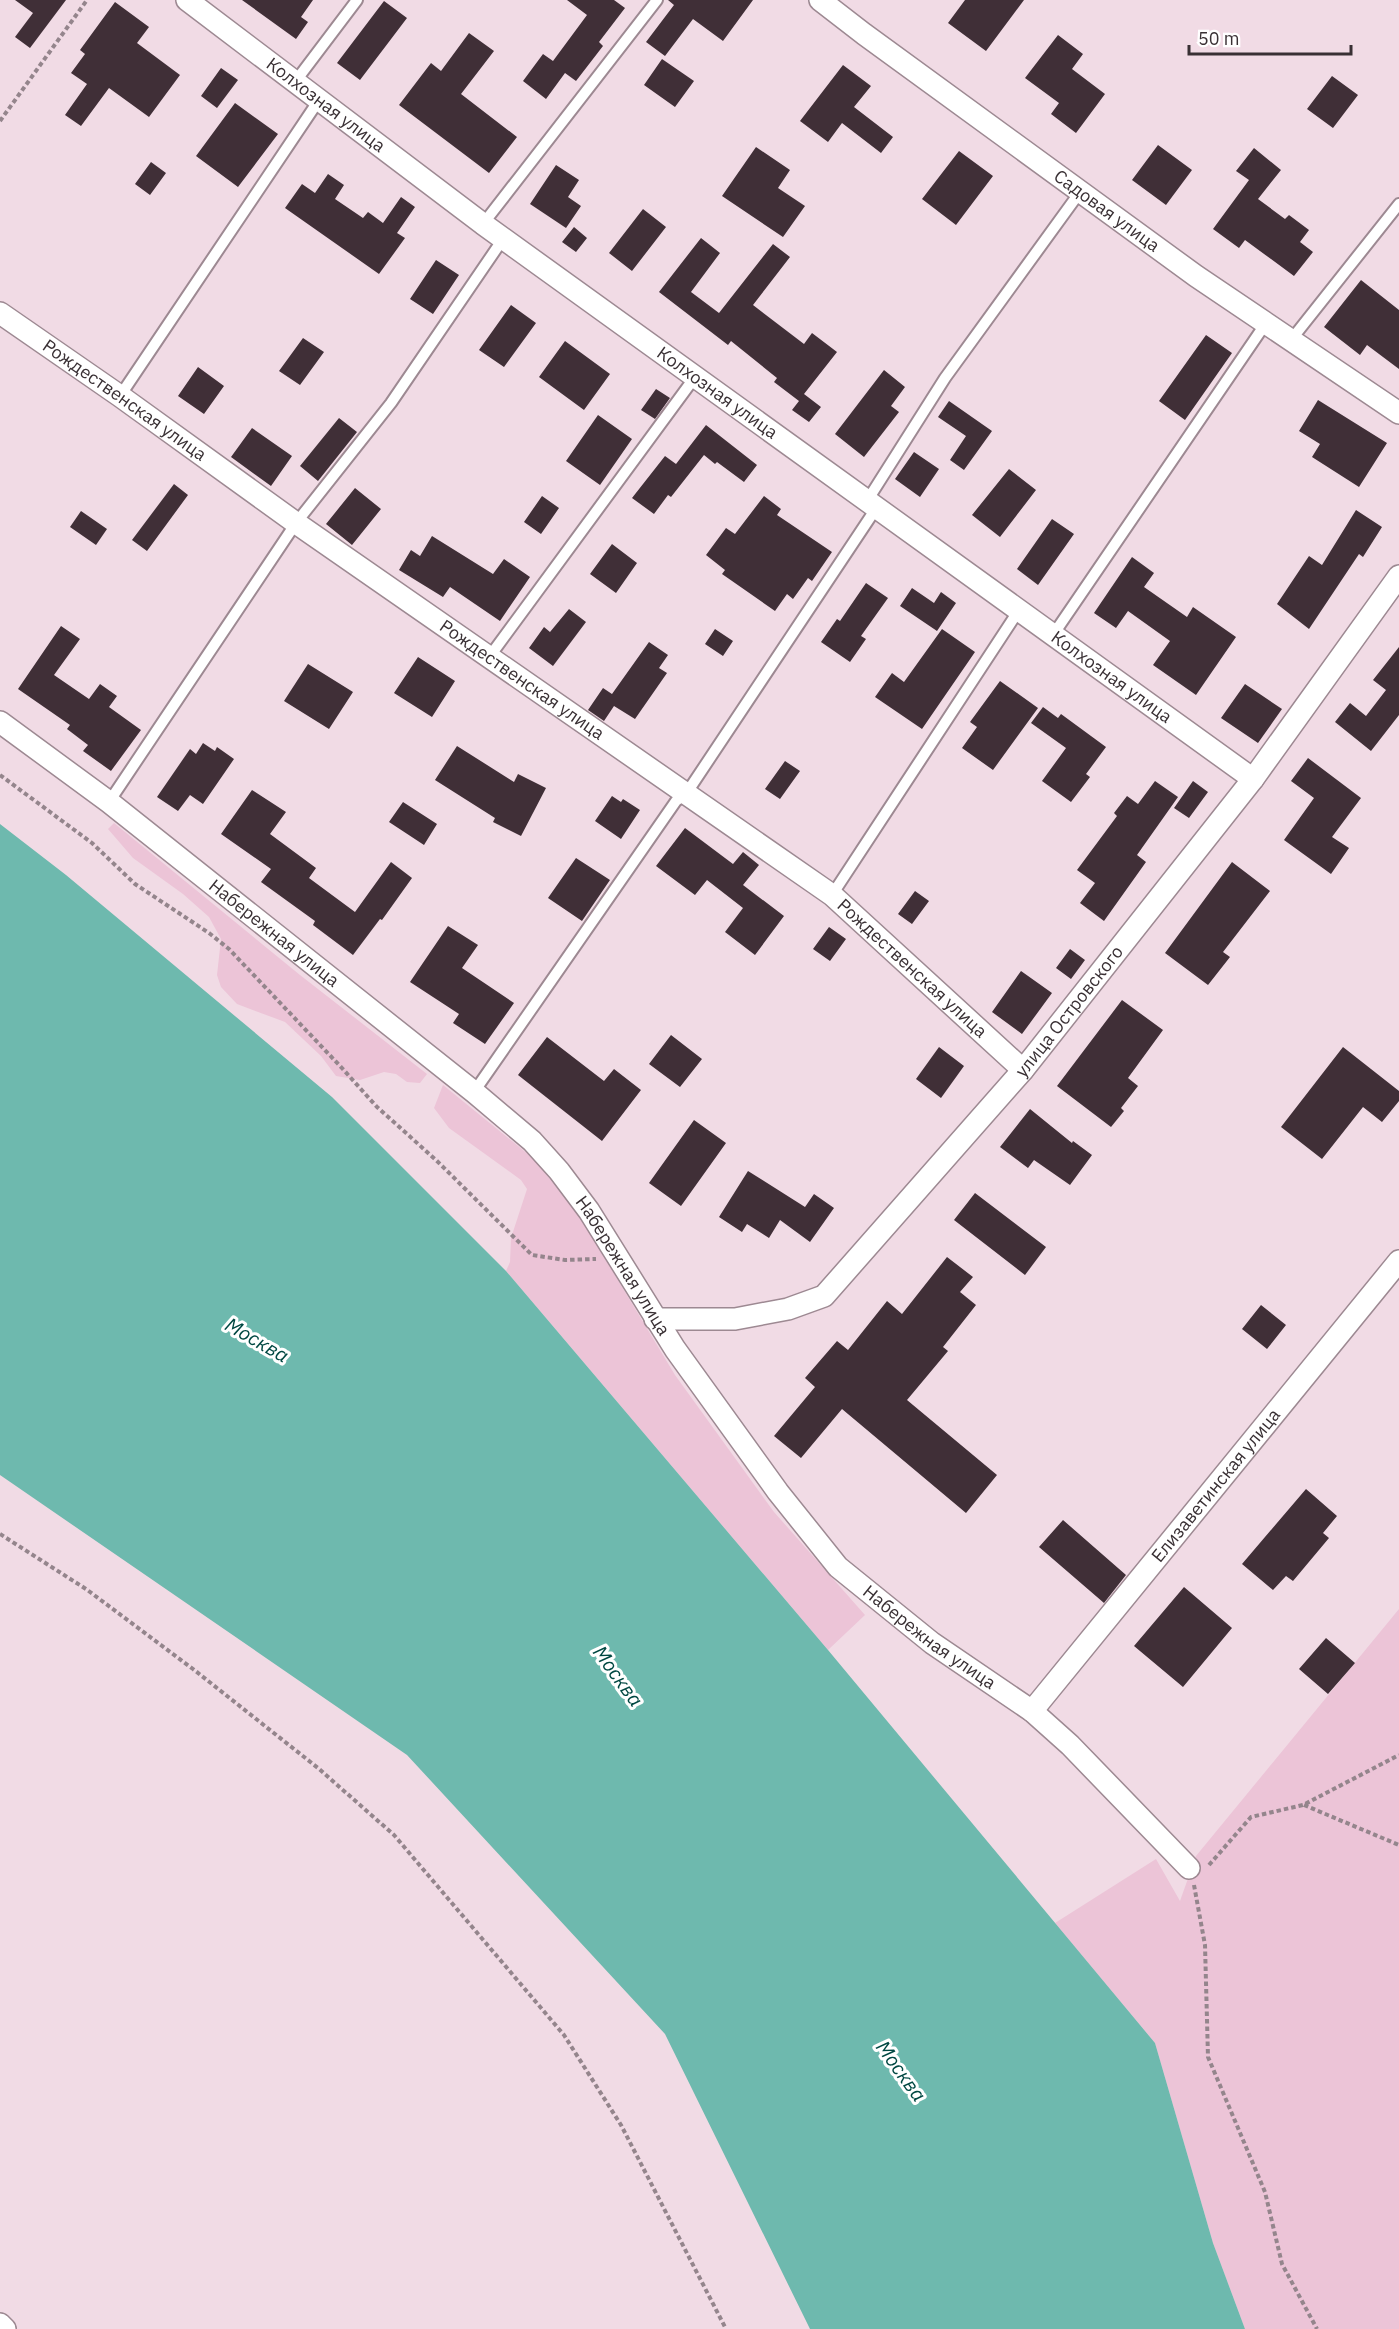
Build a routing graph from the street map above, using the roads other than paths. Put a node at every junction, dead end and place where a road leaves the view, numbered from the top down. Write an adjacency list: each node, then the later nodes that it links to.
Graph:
1 (187, 0): 5 (street, Колхозная улица)
2 (357, 0): 5 (lane)
3 (657, 0): 9 (lane)
4 (820, 0): 7 (street, Садовая улица)
5 (295, 82): 6 (street, Колхозная улица)
6 (319, 100): 9 (street, Колхозная улица); 15 (lane)
7 (1080, 192): 12 (street, Садовая улица); 17 (lane)
8 (1399, 204): 13 (lane)
9 (483, 224): 10 (street, Колхозная улица)
10 (503, 239): 14 (street, Колхозная улица); 18 (lane)
11 (0, 314): 15 (street, Рождественская улица)
12 (1266, 323): 13 (street, Садовая улица); 21 (lane)
13 (1290, 340): 16 (street, Садовая улица)
14 (695, 377): 17 (street, Колхозная улица); 22 (lane)
15 (120, 396): 18 (street, Рождественская улица)
16 (1399, 413)
17 (872, 504): 20 (street, Колхозная улица); 25 (lane)
18 (296, 523): 22 (street, Рождественская улица); 26 (lane)
19 (1399, 576): 24 (street, улица Островского)
20 (1019, 610): 21 (street, Колхозная улица); 27 (lane)
21 (1053, 634): 24 (street, Колхозная улица)
22 (490, 656): 25 (street, Рождественская улица)
23 (0, 722): 26 (street, Набережная улица)
24 (1253, 779): 28 (street, улица Островского)
25 (686, 794): 27 (street, Рождественская улица); 29 (lane)
26 (109, 802): 29 (street, Набережная улица)
27 (832, 895): 28 (street, Рождественская улица)
28 (1023, 1070): 31 (street, улица Островского)
29 (474, 1092): 31 (street, Набережная улица)
30 (1399, 1261): 32 (street, Елизаветинская улица)
31 (655, 1319): 32 (street, Набережная улица)
32 (1032, 1711): 33 (street, Набережная улица)
33 (1189, 1868)
34 (0, 2324): 35 (street)
35 (5, 2329)

